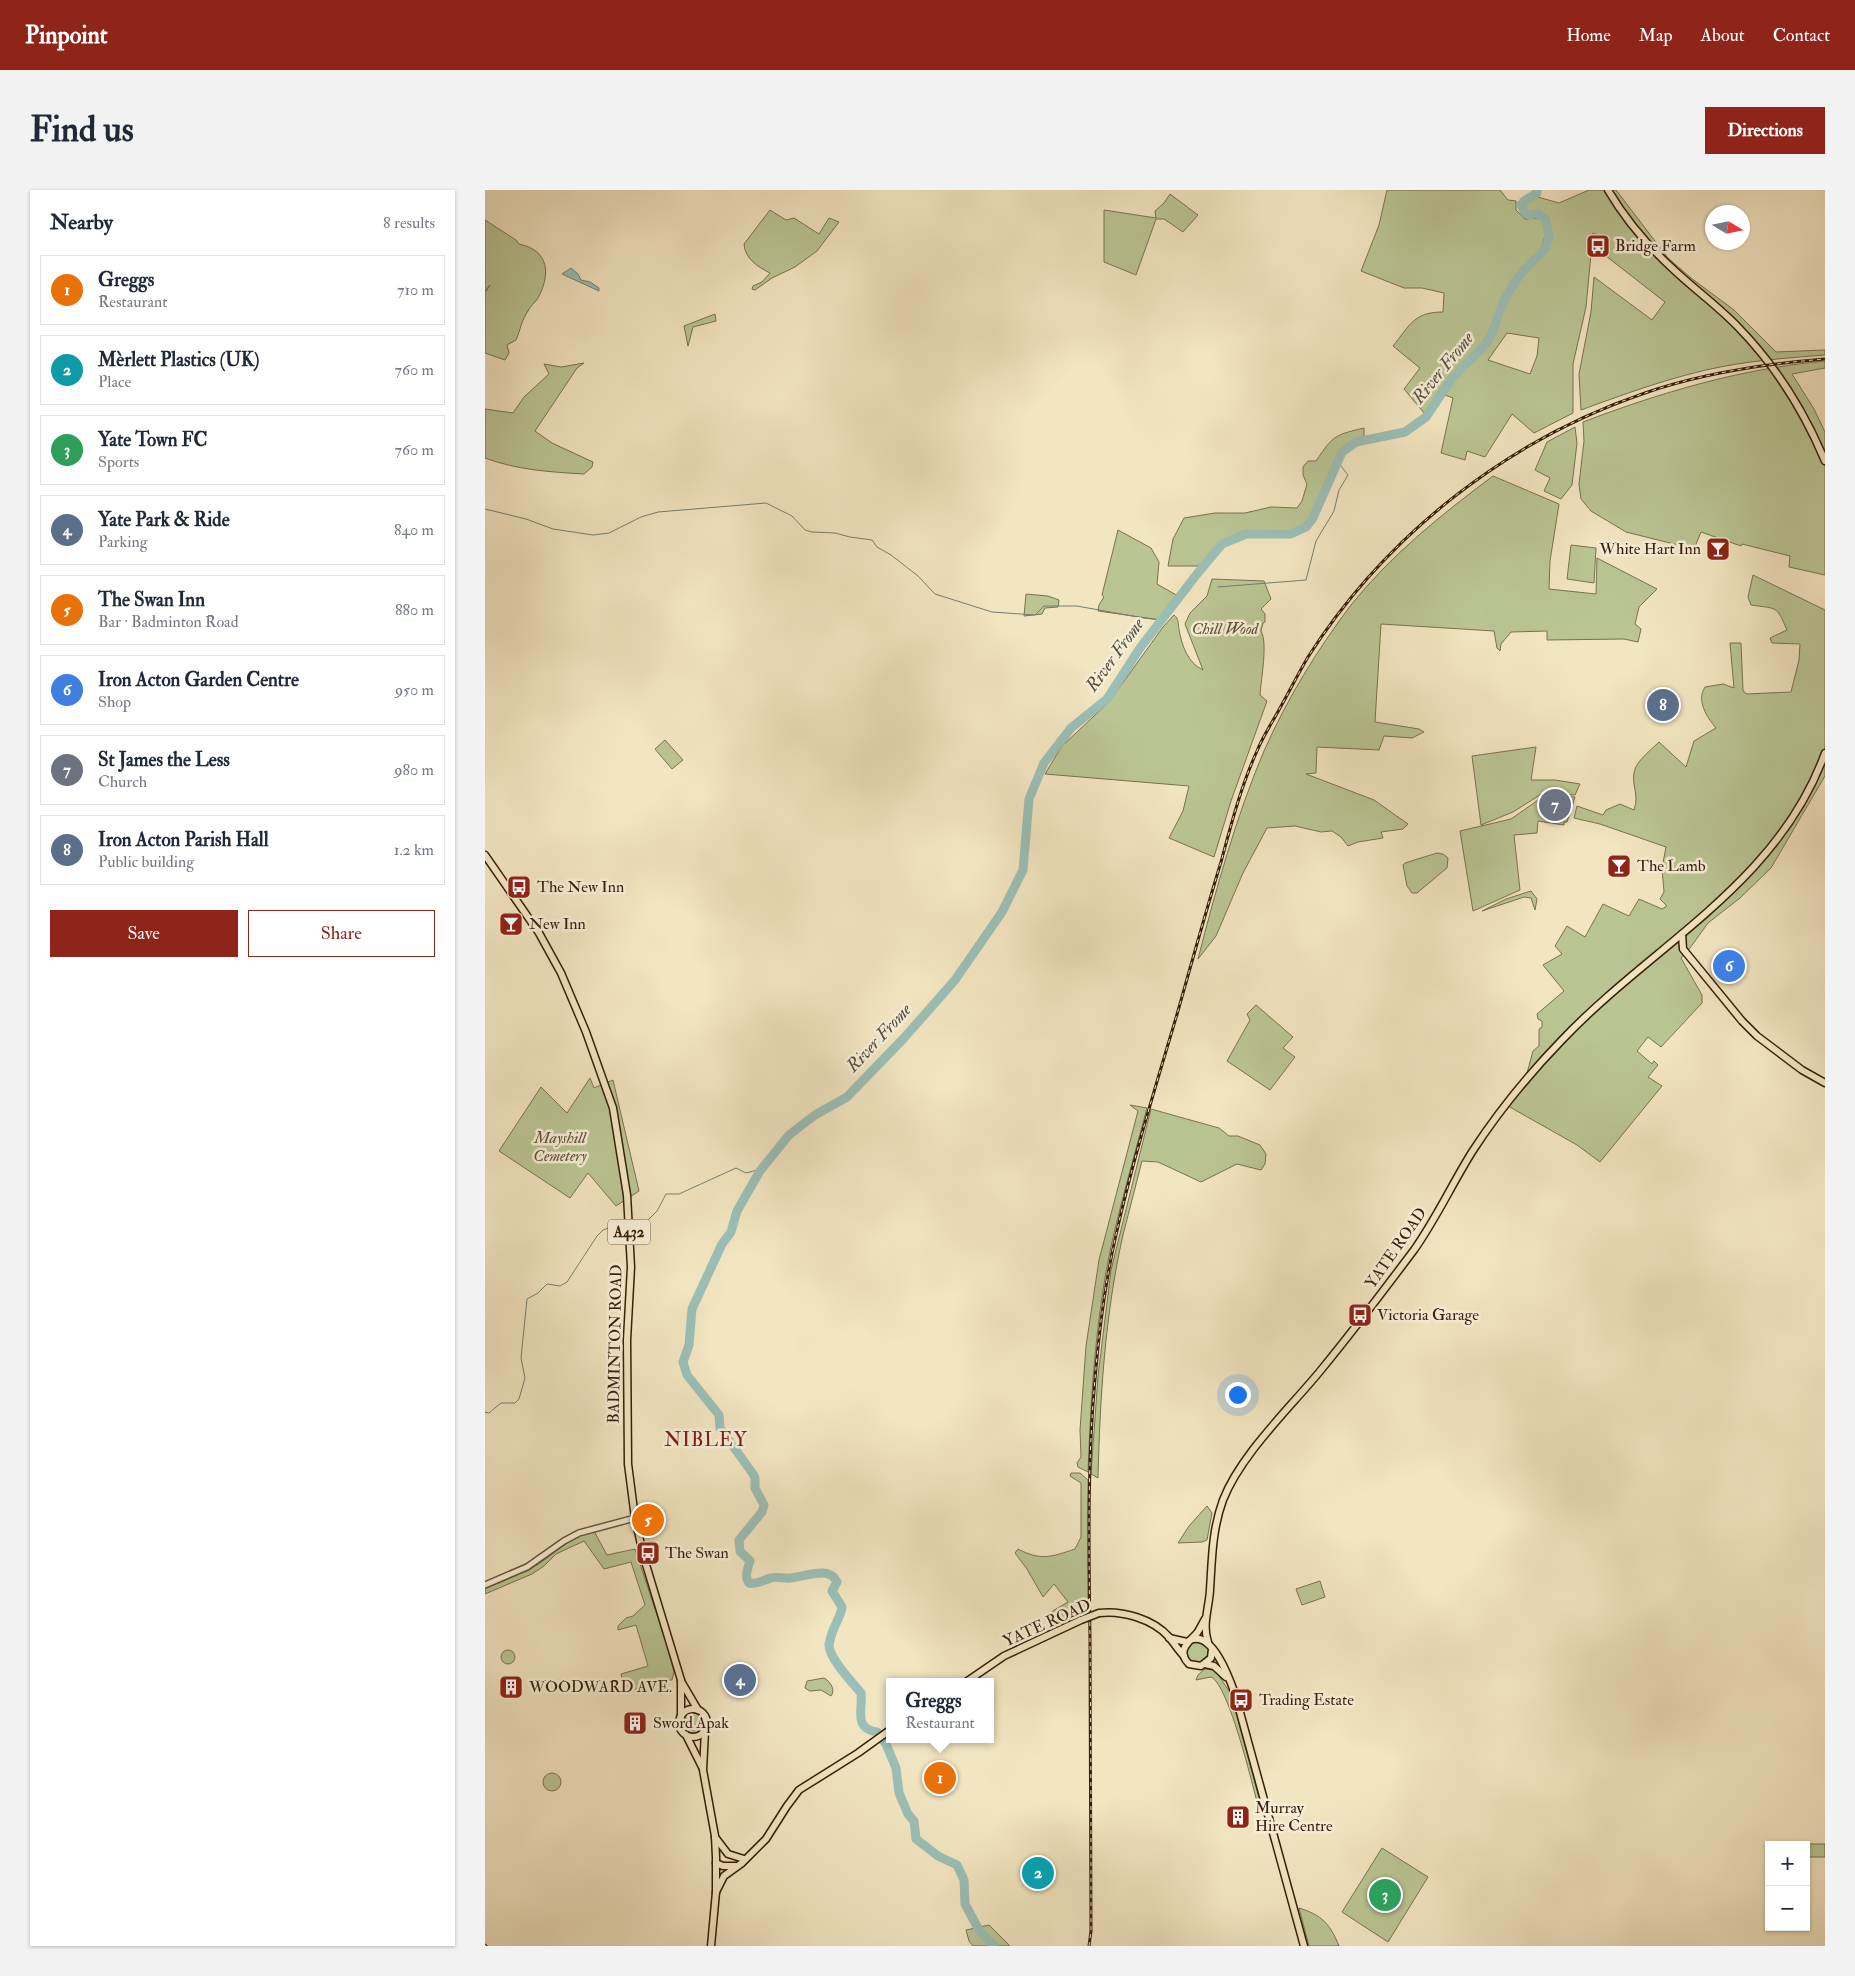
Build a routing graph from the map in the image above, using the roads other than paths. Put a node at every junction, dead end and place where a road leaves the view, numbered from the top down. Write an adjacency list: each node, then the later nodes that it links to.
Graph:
1 (1607, 190): 2 (main road)
2 (1825, 461)
3 (1825, 753): 5 (main road, YATE ROAD)
4 (485, 854): 7 (main road, BADMINTON ROAD / A432)
5 (1682, 934): 6 (main road); 9 (main road, YATE ROAD)
6 (1825, 1083)
7 (635, 1518): 8 (street); 17 (main road, BADMINTON ROAD / A432)
8 (485, 1585)
9 (1205, 1618): 11 (main road, YATE ROAD); 12 (main road, YATE ROAD)
10 (1169, 1638): 11 (main road, YATE ROAD); 13 (main road, YATE ROAD); 15 (main road, YATE ROAD, bridge)
11 (1189, 1641): 12 (main road); 13 (main road)
12 (1210, 1646): 14 (main road); 16 (main road)
13 (1184, 1656): 14 (main road)
14 (1205, 1664): 16 (main road)
15 (972, 1678)
16 (1229, 1679): 31 (main road)
17 (681, 1680): 18 (main road, BADMINTON ROAD / A432); 19 (main road, BADMINTON ROAD / A432)
18 (698, 1710): 19 (main road); 20 (main road)
19 (681, 1717): 22 (main road)
20 (705, 1731): 22 (main road); 23 (main road)
21 (886, 1733): 26 (main road)
22 (686, 1735): 23 (main road)
23 (703, 1770): 24 (main road)
24 (715, 1836): 25 (main road); 27 (main road)
25 (733, 1857): 26 (main road); 27 (main road)
26 (744, 1859): 28 (main road)
27 (716, 1863): 28 (main road); 29 (main road)
28 (738, 1866): 29 (main road)
29 (716, 1892): 30 (main road)
30 (711, 1946)
31 (1304, 1946)

